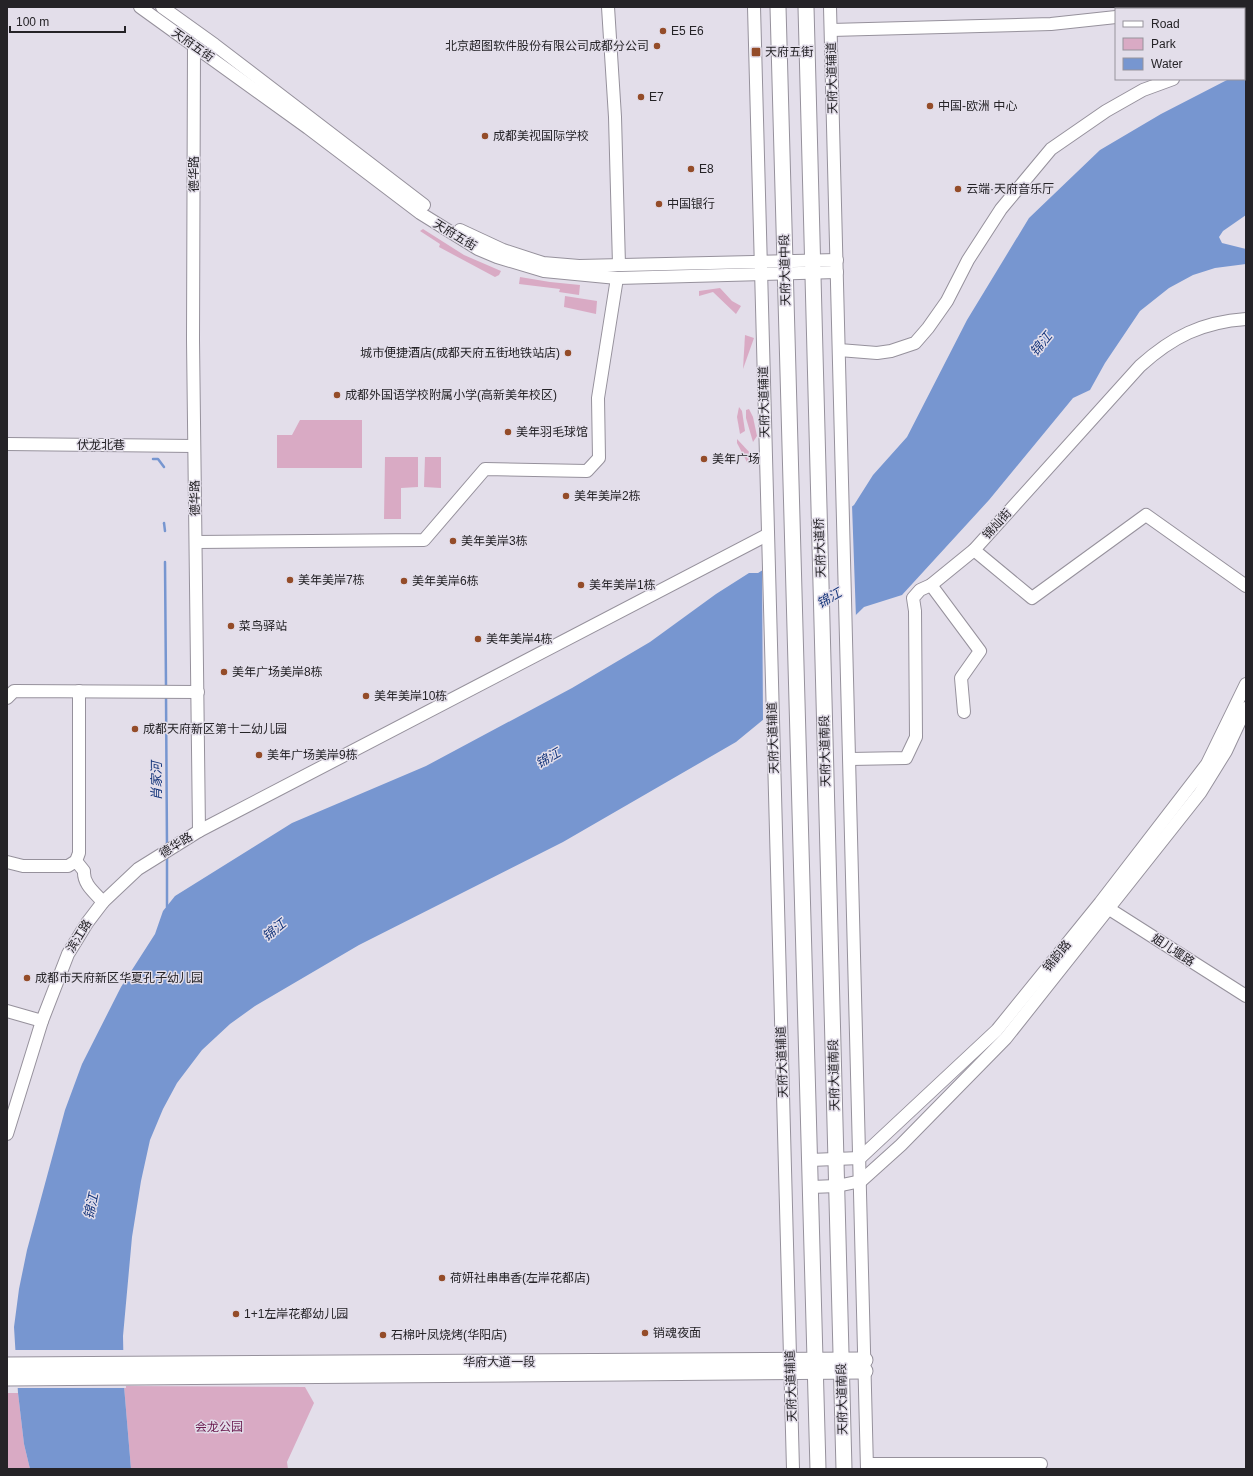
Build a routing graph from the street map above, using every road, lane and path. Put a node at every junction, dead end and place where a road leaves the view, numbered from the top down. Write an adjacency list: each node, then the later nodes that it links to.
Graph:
1 (140, 7): 10 (street, 天府五街)
2 (162, 7): 14 (street, 天府五街)
3 (608, 7): 14 (street)
4 (754, 7): 13 (street, 天府大道辅道)
5 (778, 7): 16 (main road, 天府大道中段)
6 (806, 7): 15 (main road)
7 (830, 7): 9 (street, 天府大道辅道)
8 (1115, 17): 9 (street)
9 (831, 30): 12 (street, 天府大道辅道)
10 (194, 45): 19 (street, 天府五街); 23 (street, 德华路)
11 (1170, 80): 21 (street)
12 (836, 260): 15 (street, 天府五街); 17 (street, 天府大道辅道)
13 (760, 261): 14 (street, 天府五街); 16 (street, 天府五街); 18 (street, 天府大道辅道)
14 (618, 265)
15 (812, 266): 16 (street, 天府五街); 17 (street, 天府五街); 29 (main road, 天府大道桥)
16 (785, 267): 18 (street, 天府五街); 48 (main road, 天府大道中段)
17 (837, 272): 21 (street, 天府大道辅道)
18 (761, 274): 19 (street, 天府五街); 24 (street, 天府大道辅道)
19 (617, 278): 25 (street)
20 (1246, 319): 26 (street, 锦灿街)
21 (839, 350): 36 (street, 天府大道辅道)
22 (7, 444): 23 (street, 伏龙北巷)
23 (194, 446): 25 (street, 德华路)
24 (767, 535): 37 (street); 55 (street, 天府大道辅道)
25 (196, 542): 32 (street, 德华路)
26 (974, 550): 27 (street, 锦灿街); 28 (street)
27 (931, 585): 35 (street); 36 (street, 锦灿街)
28 (1246, 586)
29 (824, 680): 47 (main road, 天府大道南段)
30 (1246, 684): 41 (street, 锦韵路)
31 (78, 691): 32 (street); 33 (street); 38 (street)
32 (198, 692): 37 (street, 德华路)
33 (7, 698)
34 (1246, 708): 41 (street, 锦韵路)
35 (964, 712)
36 (850, 759): 46 (street, 天府大道辅道)
37 (199, 831): 40 (street, 德华路)
38 (76, 861): 39 (street); 40 (street)
39 (7, 862)
40 (103, 902): 44 (street, 滨江路)
41 (1105, 906): 42 (street, 姐儿堰路); 46 (street, 锦韵路); 49 (street, 锦韵路)
42 (1246, 996)
43 (7, 1011): 44 (street)
44 (42, 1021): 45 (street, 滨江路)
45 (7, 1134)
46 (860, 1158): 47 (street); 49 (street, 天府大道辅道)
47 (836, 1159): 48 (street); 50 (main road, 天府大道南段)
48 (810, 1160): 51 (main road)
49 (861, 1181): 50 (street); 54 (street, 天府大道辅道)
50 (837, 1186): 51 (street); 53 (main road, 天府大道南段)
51 (811, 1187): 56 (main road)
52 (7, 1365): 57 (main road)
53 (841, 1365): 54 (main road, 华府大道一段); 56 (main road, 华府大道一段); 63 (main road, 天府大道南段)
54 (865, 1365): 60 (street, 天府大道辅道)
55 (790, 1366): 56 (main road, 华府大道一段); 57 (main road, 华府大道一段); 61 (street, 天府大道辅道)
56 (815, 1366): 62 (main road)
57 (136, 1370): 58 (main road)
58 (7, 1378)
59 (1041, 1464): 60 (street)
60 (867, 1467)
61 (793, 1469)
62 (818, 1469)
63 (844, 1469)

